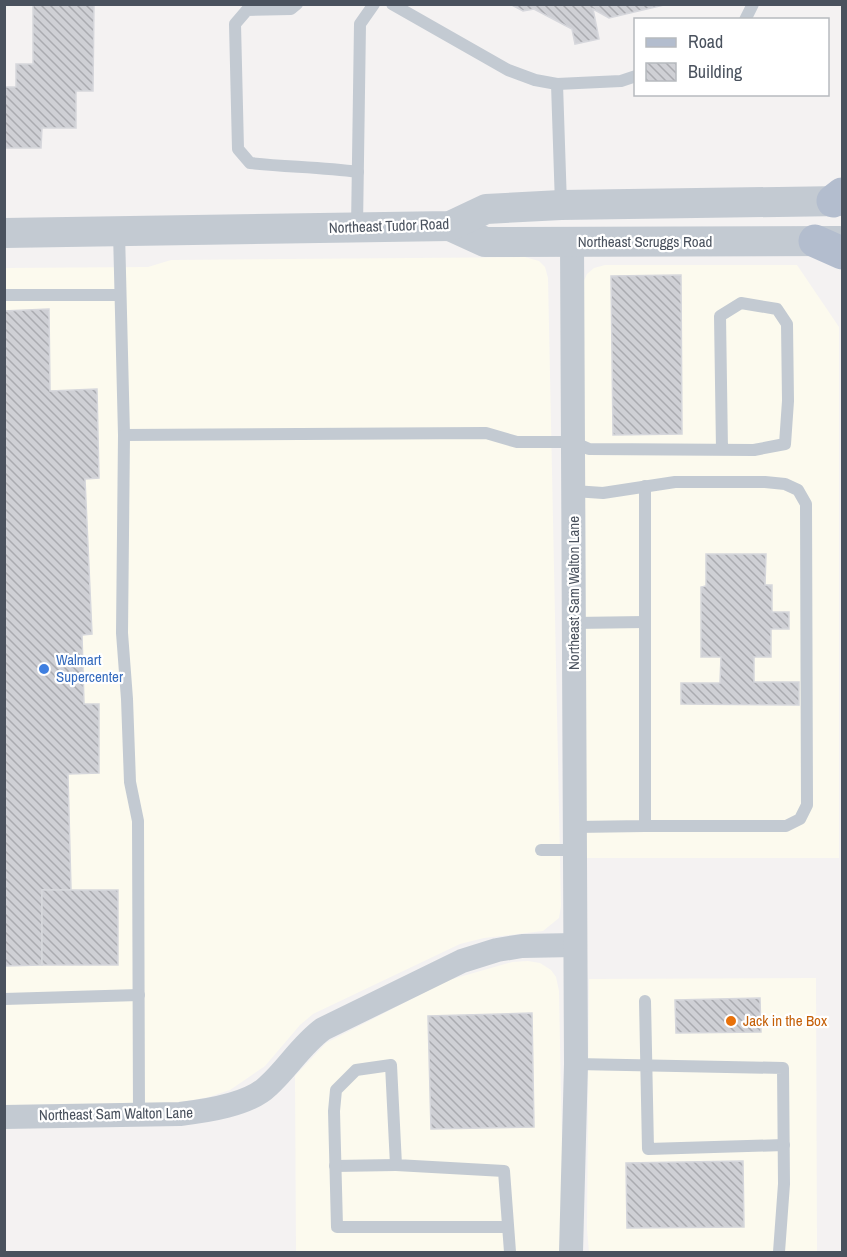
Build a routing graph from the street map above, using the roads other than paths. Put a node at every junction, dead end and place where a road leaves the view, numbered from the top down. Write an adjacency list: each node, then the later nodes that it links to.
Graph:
1 (297, 4): 8 (lane)
2 (392, 4): 7 (lane)
3 (753, 4): 5 (lane)
4 (373, 5): 8 (lane)
5 (746, 18)
6 (634, 77): 7 (lane)
7 (557, 84): 11 (lane)
8 (358, 172): 13 (lane)
9 (839, 199): 10 (street, Northeast Tudor Road)
10 (631, 204): 11 (street, Northeast Tudor Road); 17 (street)
11 (561, 205): 12 (street, Northeast Tudor Road); 16 (street)
12 (450, 226): 13 (street, Northeast Tudor Road); 16 (street, Northeast Scruggs Road)
13 (357, 228): 14 (street, Northeast Tudor Road)
14 (119, 232): 15 (street, Northeast Tudor Road); 20 (lane)
15 (4, 233)
16 (526, 242): 17 (street, Northeast Scruggs Road)
17 (572, 242): 18 (street, Northeast Scruggs Road); 22 (street, Northeast Sam Walton Lane)
18 (833, 245)
19 (4, 295): 20 (lane)
20 (120, 295): 21 (lane)
21 (124, 435): 22 (lane); 32 (lane)
22 (573, 442): 23 (lane); 25 (street, Northeast Sam Walton Lane)
23 (722, 450): 23 (lane)
24 (645, 486): 25 (lane); 26 (lane); 28 (lane)
25 (574, 491): 27 (street, Northeast Sam Walton Lane)
26 (645, 622): 27 (lane); 28 (lane)
27 (574, 623): 29 (street, Northeast Sam Walton Lane)
28 (645, 826): 29 (lane)
29 (575, 838): 30 (lane); 31 (street, Northeast Sam Walton Lane)
30 (541, 850)
31 (575, 945): 35 (street, Northeast Sam Walton Lane); 37 (street, Northeast Sam Walton Lane)
32 (139, 995): 33 (lane); 37 (lane)
33 (4, 999)
34 (645, 1001): 36 (lane)
35 (576, 1064): 36 (lane); 44 (street, Northeast Sam Walton Lane)
36 (646, 1066): 39 (lane); 39 (lane)
37 (139, 1114): 38 (street, Northeast Sam Walton Lane)
38 (4, 1117)
39 (784, 1145): 46 (lane)
40 (396, 1165): 41 (lane); 41 (lane); 42 (lane)
41 (335, 1166): 42 (lane)
42 (508, 1227): 43 (lane)
43 (510, 1252)
44 (571, 1252): 45 (lane)
45 (585, 1252)
46 (779, 1252)

